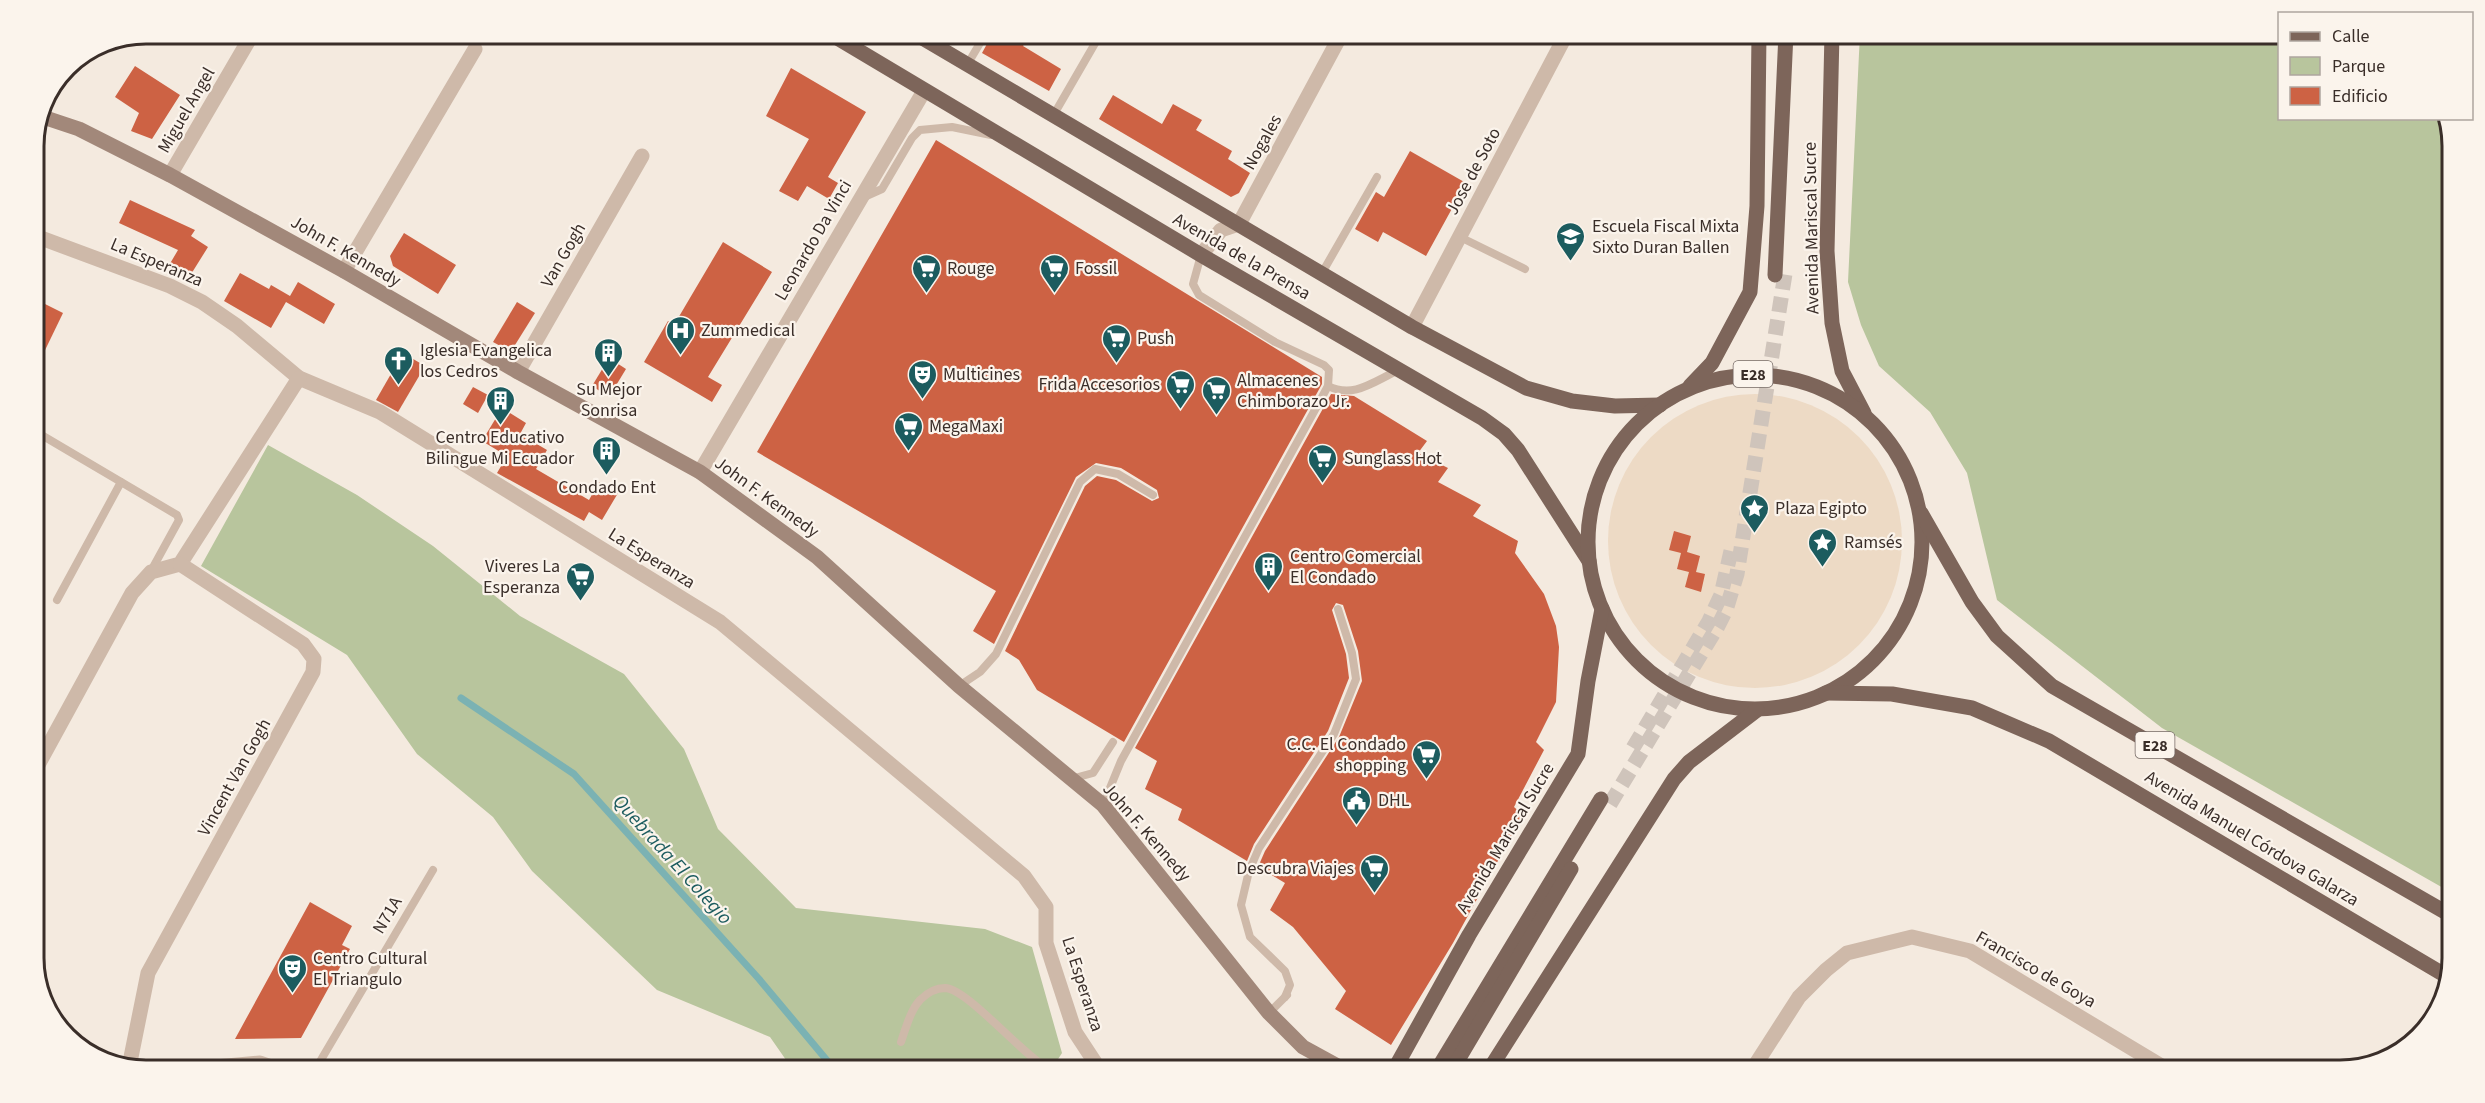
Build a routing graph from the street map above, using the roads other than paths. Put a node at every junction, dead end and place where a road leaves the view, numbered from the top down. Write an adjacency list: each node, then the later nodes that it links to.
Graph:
1 (247, 44): 19 (street, Miguel Angel)
2 (847, 44): 14 (main road, Avenida de la Prensa)
3 (933, 44): 13 (main road, Avenida de la Prensa)
4 (979, 44): 13 (lane)
5 (1095, 44): 15 (lane)
6 (1336, 44): 22 (street, Nogales)
7 (1561, 44): 23 (street, Jose de Soto)
8 (1759, 44): 34 (main road)
9 (1786, 44): 10 (main road, Avenida Mariscal Sucre)
10 (1794, 44)
11 (1832, 44): 36 (main road, Avenida Mariscal Sucre)
12 (475, 49): 27 (street)
13 (967, 65): 15 (main road, Avenida de la Prensa)
14 (924, 91): 17 (main road, Avenida de la Prensa); 21 (street, Leonardo Da Vinci)
15 (1053, 116): 22 (main road, Avenida de la Prensa)
16 (47, 118): 19 (main road, John F. Kennedy)
17 (1001, 136): 21 (lane); 25 (main road, Avenida de la Prensa)
18 (642, 156): 31 (street, Van Gogh)
19 (170, 175): 27 (main road, John F. Kennedy)
20 (1377, 177): 28 (lane)
21 (859, 199): 38 (street, Leonardo Da Vinci)
22 (1239, 224): 25 (street); 28 (main road, Avenida de la Prensa)
23 (1460, 237): 26 (lane); 29 (street, Jose de Soto)
24 (44, 239): 32 (street, La Esperanza)
25 (1201, 255): 30 (main road, Avenida de la Prensa); 33 (lane)
26 (1526, 269)
27 (344, 271): 31 (main road, John F. Kennedy)
28 (1322, 273): 29 (main road, Avenida de la Prensa)
29 (1412, 327): 35 (main road, Avenida de la Prensa)
30 (1399, 370): 33 (lane); 42 (main road, Avenida de la Prensa)
31 (518, 372): 38 (main road, John F. Kennedy)
32 (299, 378): 43 (street); 63 (street, La Esperanza)
33 (1328, 386): 54 (lane)
34 (1688, 389): 35 (main road, E28); 36 (main road, E28)
35 (1660, 405): 42 (main road, E28)
36 (1865, 415): 41 (main road, E28)
37 (44, 439): 39 (lane)
38 (700, 472): 48 (main road, John F. Kennedy)
39 (121, 482): 44 (lane); 45 (lane)
40 (1153, 495): 48 (lane)
41 (1918, 508): 49 (main road, E28); 56 (main road, Avenida Manuel Córdova Galarza / E28)
42 (1589, 561): 47 (main road, E28)
43 (180, 564): 44 (street); 60 (street, Vincent Van Gogh)
44 (151, 572): 52 (street)
45 (57, 600)
46 (1338, 609): 58 (lane)
47 (1602, 609): 50 (main road, E28); 65 (main road, Avenida Mariscal Sucre)
48 (959, 686): 53 (main road, John F. Kennedy)
49 (1826, 693): 50 (main road, E28); 57 (main road, Avenida Manuel Córdova Galarza / E28)
50 (1757, 710): 68 (main road)
51 (1113, 742): 53 (lane)
52 (44, 754)
53 (1071, 779): 54 (main road, John F. Kennedy)
54 (1102, 805): 58 (main road, John F. Kennedy)
55 (432, 870): 61 (lane, N71A)
56 (2442, 910)
57 (2441, 973)
58 (1269, 1013): 64 (main road, John F. Kennedy)
59 (900, 1042): 62 (lane)
60 (132, 1059)
61 (321, 1060)
62 (1035, 1060)
63 (1090, 1060)
64 (1327, 1060)
65 (1400, 1060)
66 (1443, 1060): 67 (main road)
67 (1458, 1060)
68 (1495, 1060)
69 (1758, 1060): 70 (street, Francisco de Goya)
70 (2151, 1060)

